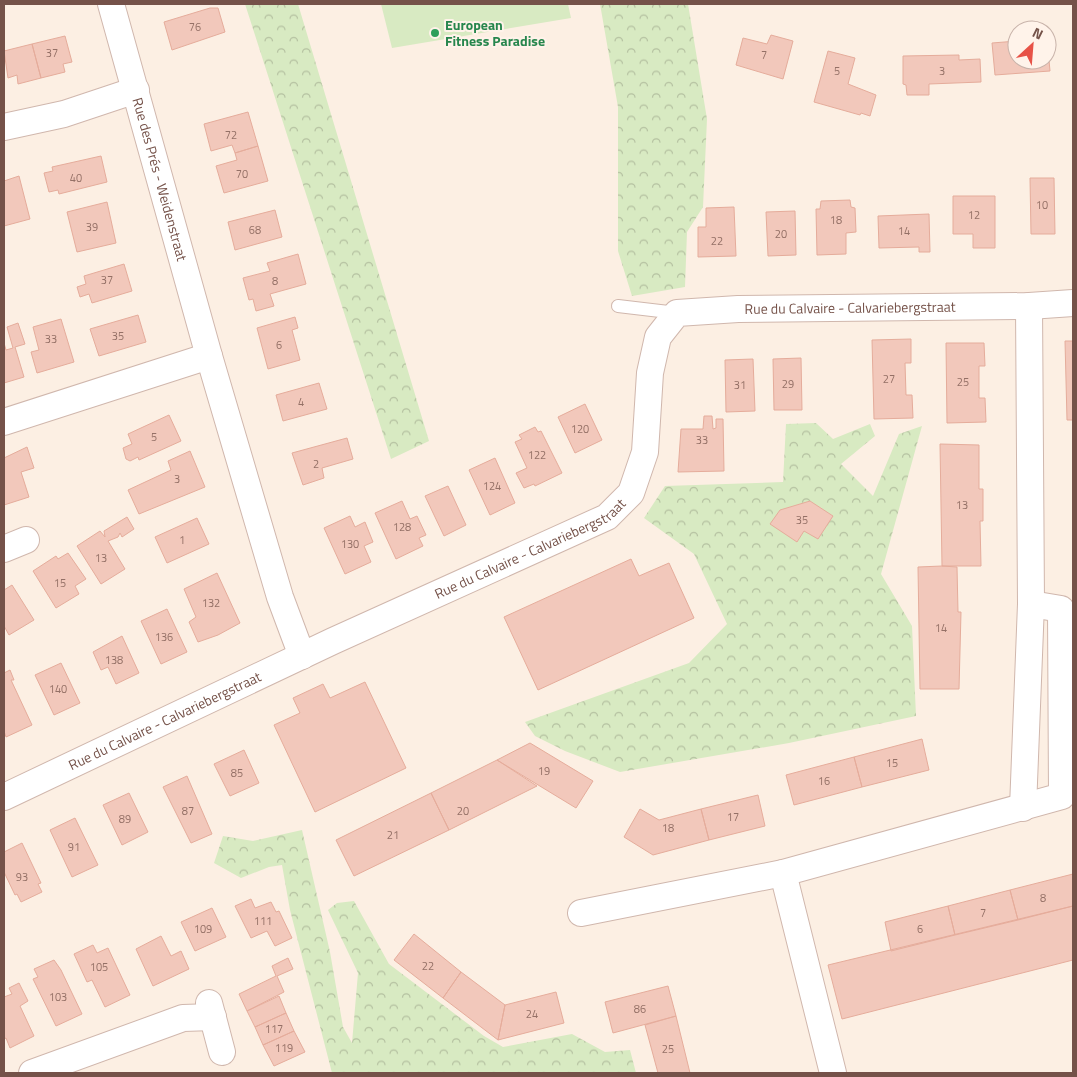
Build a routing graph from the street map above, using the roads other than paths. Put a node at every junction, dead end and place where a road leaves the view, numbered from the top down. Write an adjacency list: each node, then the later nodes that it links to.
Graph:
1 (111, 4): 2 (street, Rue des Prés - Weidenstraat)
2 (136, 90): 3 (street); 8 (street, Rue des Prés - Weidenstraat)
3 (4, 127)
4 (1073, 303): 6 (street, Rue du Calvaire - Calvariebergstraat)
5 (618, 306): 7 (lane)
6 (1029, 306): 7 (street, Rue du Calvaire - Calvariebergstraat); 10 (street)
7 (677, 314): 11 (street, Rue du Calvaire - Calvariebergstraat)
8 (209, 356): 9 (street); 11 (street, Rue des Prés - Weidenstraat)
9 (4, 422)
10 (1031, 604): 13 (street); 13 (street)
11 (302, 656): 12 (street, Rue du Calvaire - Calvariebergstraat)
12 (4, 797)
13 (1023, 808): 14 (street)
14 (783, 873): 15 (street); 18 (street)
15 (581, 913)
16 (222, 1052): 17 (street)
17 (32, 1073)
18 (833, 1073)

